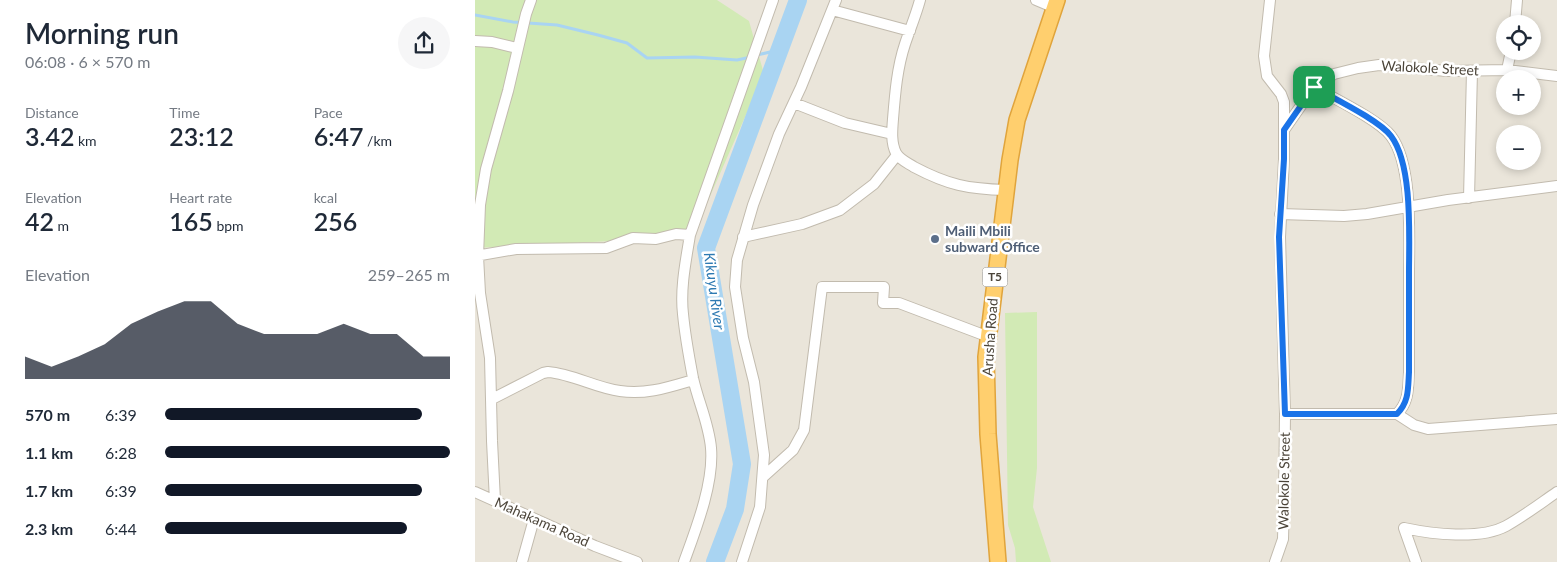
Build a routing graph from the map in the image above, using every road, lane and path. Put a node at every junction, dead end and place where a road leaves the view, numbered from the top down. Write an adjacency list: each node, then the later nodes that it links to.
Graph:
1 (531, 0): 12 (street)
2 (773, 0): 30 (street)
3 (920, 0): 10 (street)
4 (1036, 0): 7 (street)
5 (1270, 0): 21 (street)
6 (1517, 0): 9 (street)
7 (1056, 4): 25 (highway, Arusha Road / T5)
8 (834, 5): 10 (street); 20 (street)
9 (1516, 15)
10 (910, 31): 22 (street)
11 (475, 41): 12 (street)
12 (517, 48): 27 (street)
13 (1509, 60): 16 (street)
14 (1472, 70): 15 (street, Walokole Street); 19 (street, Walokole Street); 26 (street)
15 (1496, 70)
16 (1507, 70)
17 (1541, 74): 18 (street, Walokole Street)
18 (1557, 76)
19 (1314, 87): 21 (street, Walokole Street); 28 (street)
20 (794, 103): 22 (street); 31 (street)
21 (1284, 130): 29 (street, Walokole Street)
22 (892, 134): 23 (street)
23 (897, 155): 25 (street); 31 (street)
24 (1557, 186): 26 (street)
25 (1006, 190): 33 (highway, Arusha Road / T5)
26 (1469, 198): 28 (street)
27 (477, 206): 32 (street)
28 (1409, 208): 29 (street); 37 (street)
29 (1281, 214): 36 (street, Walokole Street)
30 (690, 235): 32 (street); 34 (street)
31 (743, 237): 39 (street)
32 (477, 256): 35 (street)
33 (989, 337): 39 (street); 48 (highway, Arusha Road / T5)
34 (693, 380): 35 (street); 46 (street)
35 (492, 399): 42 (street)
36 (1285, 414): 37 (street); 49 (street, Walokole Street)
37 (1397, 414): 38 (street)
38 (1557, 419)
39 (763, 477): 47 (street)
40 (475, 492): 42 (street, Mahakama Road)
41 (1557, 492): 50 (street)
42 (495, 501): 43 (street, Mahakama Road)
43 (534, 518): 44 (street); 45 (street, Mahakama Road)
44 (521, 562)
45 (637, 562)
46 (684, 562)
47 (742, 562)
48 (998, 562)
49 (1275, 562)
50 (1416, 562)

